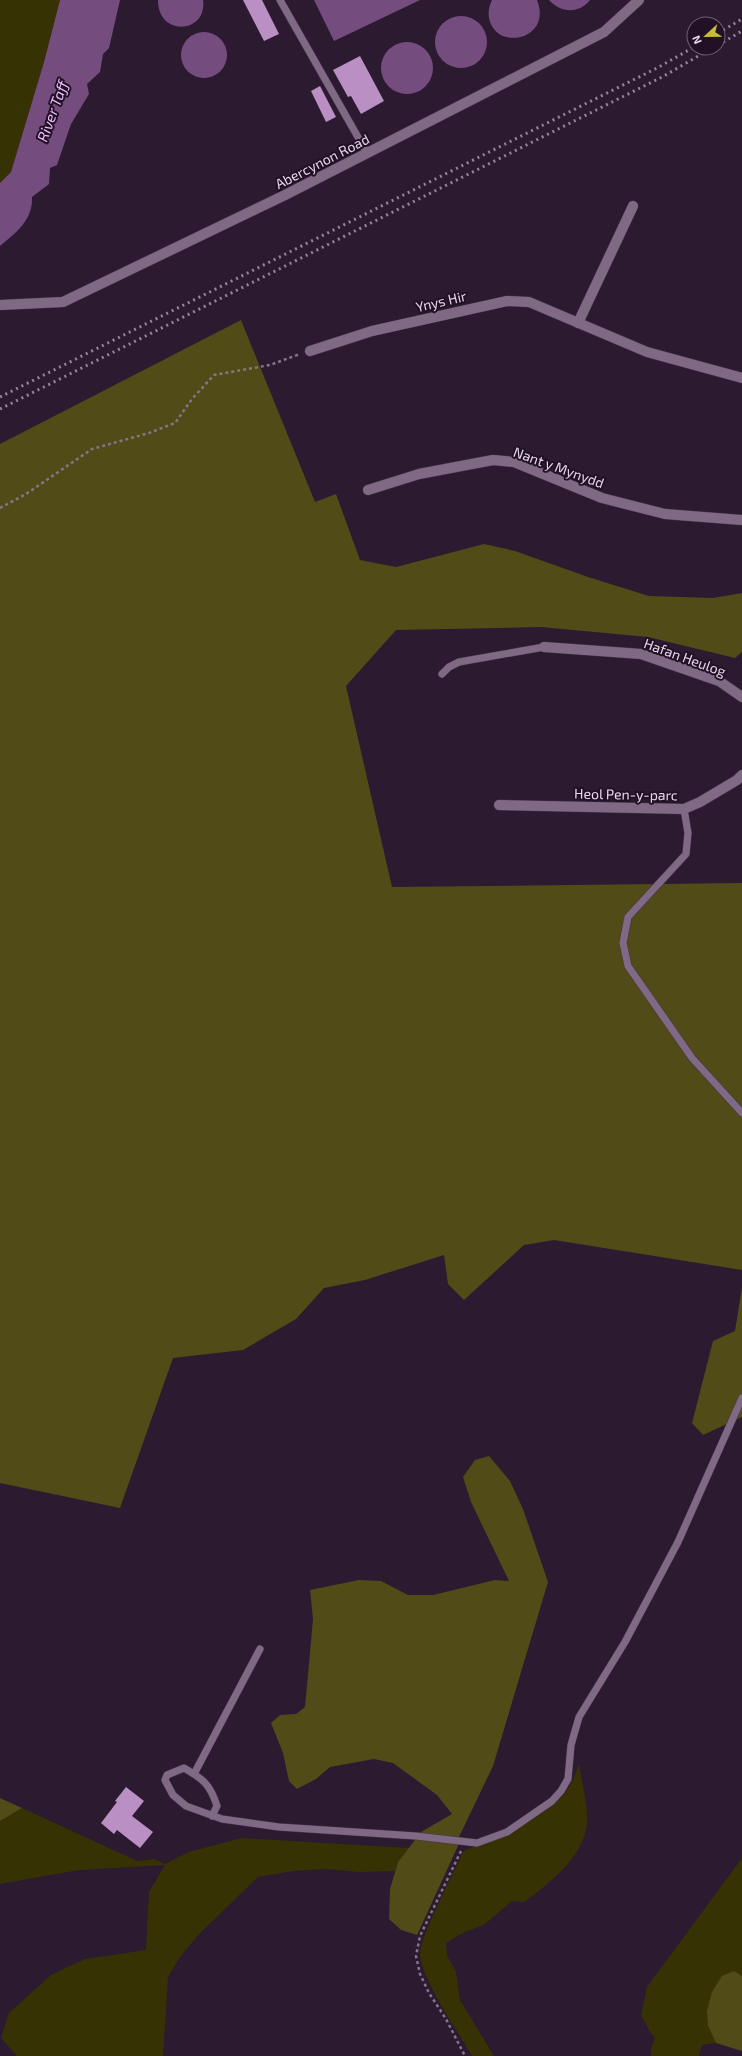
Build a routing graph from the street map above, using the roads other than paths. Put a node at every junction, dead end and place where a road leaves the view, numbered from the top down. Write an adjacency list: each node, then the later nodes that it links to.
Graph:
1 (280, 0): 3 (lane)
2 (639, 0): 3 (street, Abercynon Road)
3 (367, 153): 5 (street, Abercynon Road)
4 (633, 206): 6 (street)
5 (0, 305)
6 (578, 323): 7 (street, Ynys Hir); 8 (street, Ynys Hir)
7 (310, 350)
8 (742, 378)
9 (368, 490): 10 (street, Nant y Mynydd)
10 (742, 520)
11 (544, 647): 12 (lane); 13 (street, Hafan Heulog)
12 (442, 674)
13 (742, 697)
14 (742, 775): 16 (street, Heol Pen-y-parc)
15 (499, 805): 16 (street, Heol Pen-y-parc)
16 (684, 809): 17 (lane)
17 (742, 1113)
18 (742, 1398): 21 (lane)
19 (260, 1649): 20 (lane)
20 (194, 1774): 21 (lane); 21 (lane)
21 (212, 1816)

